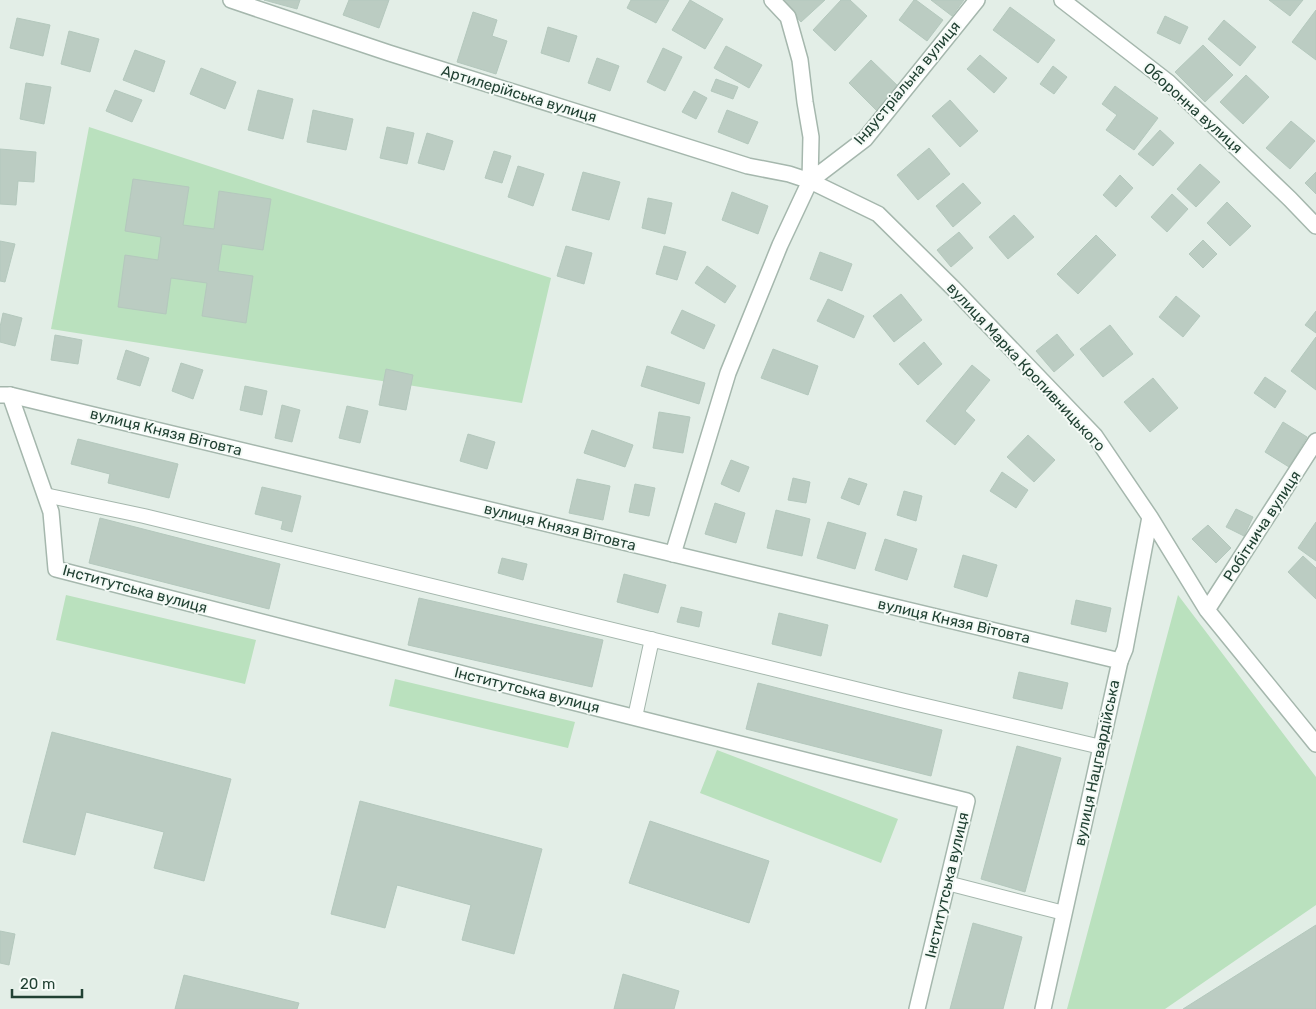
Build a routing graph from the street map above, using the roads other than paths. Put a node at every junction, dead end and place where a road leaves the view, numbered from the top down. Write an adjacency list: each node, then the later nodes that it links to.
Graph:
1 (230, 0): 5 (street, Артилерійська вулиця)
2 (772, 0): 5 (street)
3 (977, 0): 5 (street, Індустріальна вулиця)
4 (1062, 0): 6 (street, Оборонна вулиця)
5 (810, 181): 10 (street, вулиця Марка Кропивницького); 11 (street)
6 (1316, 226)
7 (5, 395): 9 (street, Інститутська вулиця); 11 (street, вулиця Князя Вітовта)
8 (1316, 441): 12 (street, Робітнича вулиця)
9 (45, 495): 13 (lane); 15 (street, Інститутська вулиця)
10 (1150, 517): 12 (street, вулиця Марка Кропивницького); 14 (street, вулиця Нацгвардійська)
11 (673, 554): 14 (street, вулиця Князя Вітовта)
12 (1207, 610): 16 (street, вулиця Марка Кропивницького)
13 (652, 639): 15 (lane); 17 (lane)
14 (1120, 661): 17 (street, вулиця Нацгвардійська)
15 (635, 717): 18 (street, Інститутська вулиця)
16 (1316, 744)
17 (1101, 747): 19 (street, вулиця Нацгвардійська)
18 (947, 883): 19 (lane); 20 (street, Інститутська вулиця)
19 (1064, 913): 21 (street, вулиця Нацгвардійська)
20 (917, 1009)
21 (1043, 1009)

